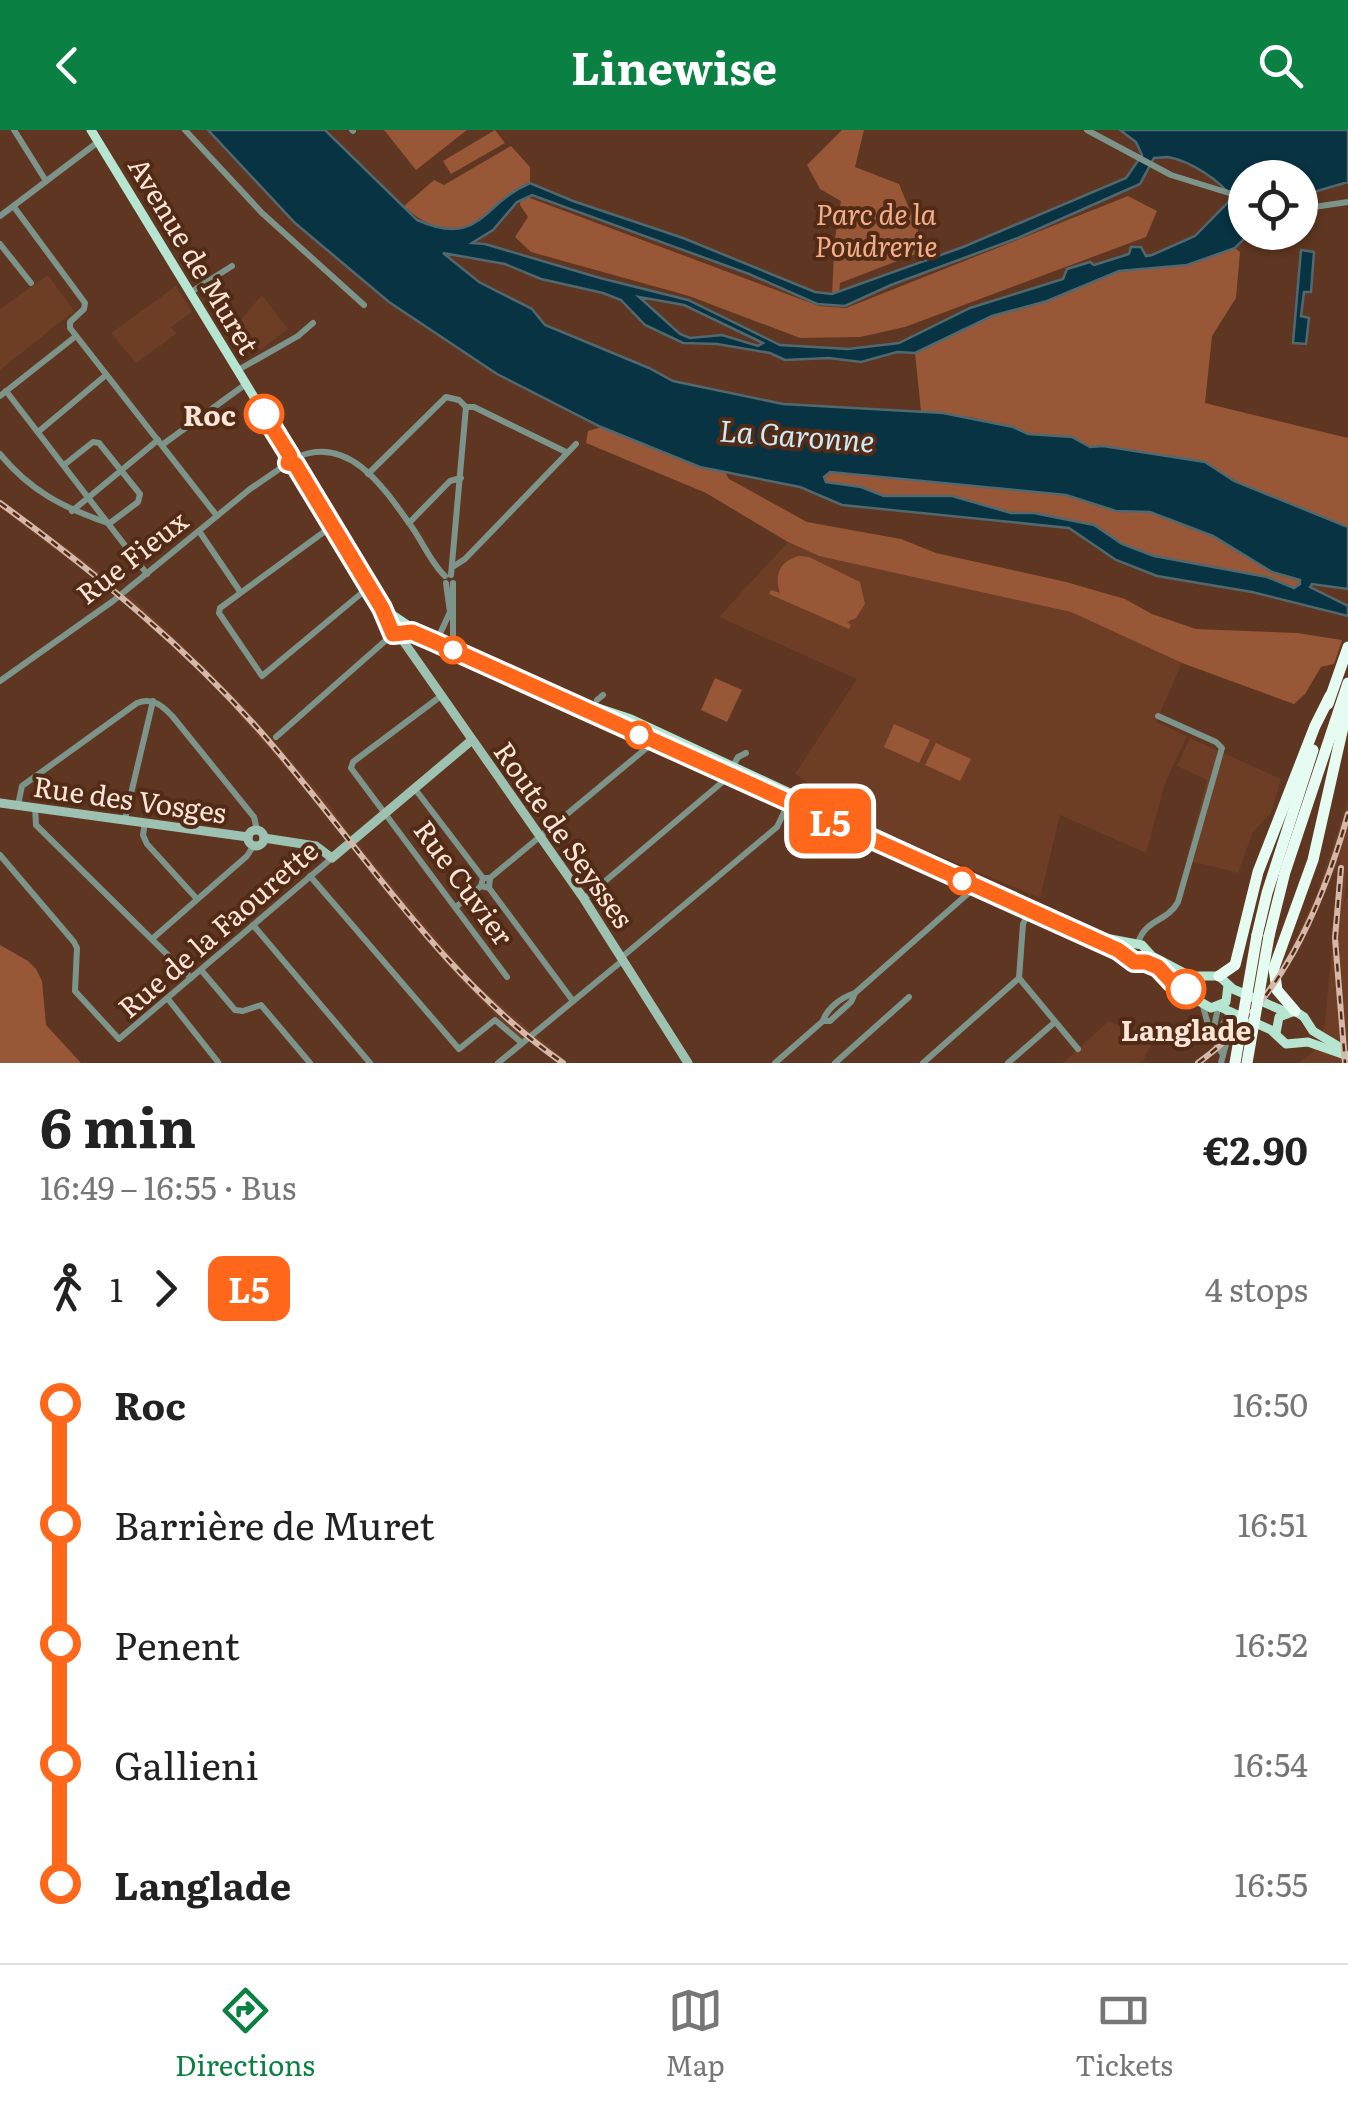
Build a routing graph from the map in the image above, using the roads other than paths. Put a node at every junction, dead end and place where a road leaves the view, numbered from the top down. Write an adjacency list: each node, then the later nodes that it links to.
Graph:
1 (14, 130): 8 (street)
2 (91, 130): 6 (main road, Avenue de Muret)
3 (185, 130): 18 (street)
4 (1087, 130): 7 (street)
5 (1096, 130): 7 (street)
6 (99, 142): 8 (street); 17 (main road, Avenue de Muret)
7 (1134, 153): 9 (street)
8 (46, 181): 11 (street)
9 (1228, 193)
10 (1348, 202): 12 (street)
11 (14, 207): 13 (street); 20 (street)
12 (1318, 207)
13 (0, 216)
14 (0, 244): 16 (street)
15 (232, 266): 17 (street)
16 (31, 283)
17 (191, 292): 21 (main road, Avenue de Muret)
18 (364, 305)
19 (313, 323): 21 (street)
20 (76, 336): 22 (street); 24 (street)
21 (241, 368): 23 (main road, Avenue de Muret)
22 (106, 375): 26 (street); 27 (street)
23 (246, 384): 27 (street); 31 (main road, Avenue de Muret)
24 (3, 394): 26 (street)
25 (466, 408): 29 (street); 34 (street); 35 (street)
26 (38, 432): 32 (street)
27 (160, 442): 33 (street); 40 (street)
28 (576, 444): 29 (street)
29 (566, 452): 46 (street)
30 (0, 454): 39 (street)
31 (292, 460): 34 (street); 40 (street, Rue Fieux); 43 (main road, Avenue de Muret)
32 (64, 465): 33 (street); 38 (street)
33 (122, 472): 38 (street); 41 (street)
34 (368, 474): 42 (street)
35 (461, 478): 36 (street); 37 (street)
36 (445, 487): 37 (street); 42 (street)
37 (460, 488): 45 (street)
38 (89, 497): 39 (street); 41 (street)
39 (72, 511): 41 (street)
40 (217, 516): 44 (street, Rue Fieux)
41 (110, 523): 47 (street)
42 (409, 523): 48 (street)
43 (332, 526): 49 (main road, Avenue de Muret); 49 (street)
44 (199, 532): 47 (street, Rue Fieux); 50 (street)
45 (456, 552): 46 (street); 48 (street)
46 (471, 552): 48 (street)
47 (147, 574): 54 (street, Rue Fieux)
48 (450, 577): 52 (street); 52 (street)
49 (369, 587): 51 (main road, Avenue de Muret)
50 (239, 590)
51 (398, 628): 52 (main road); 56 (main road, Route de Seysses); 62 (street)
52 (443, 643): 61 (main road); 64 (main road)
53 (1348, 646): 57 (highway)
54 (0, 681)
55 (1348, 683): 87 (highway)
56 (441, 696): 63 (main road, Route de Seysses); 72 (street, Rue Cuvier)
57 (1330, 696): 87 (highway); 96 (highway)
58 (154, 702): 70 (street); 73 (street); 76 (street)
59 (1348, 705): 103 (highway)
60 (1158, 716): 89 (street)
61 (664, 734): 64 (street); 67 (main road)
62 (276, 736)
63 (472, 740): 68 (main road, Rue de la Faourette); 75 (main road, Route de Seysses)
64 (654, 742): 67 (main road); 75 (street)
65 (735, 748): 67 (street)
66 (746, 753): 67 (street)
67 (733, 766): 69 (main road); 81 (main road); 83 (street)
68 (416, 788): 72 (main road, Rue de la Faourette); 80 (street)
69 (789, 802): 81 (main road); 90 (street)
70 (6, 804): 71 (main road, Rue des Vosges)
71 (35, 808): 73 (main road, Rue des Vosges); 88 (street)
72 (386, 813): 78 (main road, Rue de la Faourette); 84 (street, Rue Cuvier)
73 (125, 820): 74 (main road, Rue des Vosges)
74 (145, 822): 76 (main road, Rue des Vosges); 82 (street)
75 (540, 837): 80 (street); 83 (main road, Route de Seysses)
76 (256, 838): 78 (main road, Rue des Vosges); 82 (street)
77 (0, 855): 99 (street, Rue de la Faourette)
78 (332, 858): 79 (street, Rue de la Faourette)
79 (310, 876): 86 (street, Rue de la Faourette); 108 (street)
80 (486, 882): 84 (street); 100 (street)
81 (978, 885): 85 (main road); 117 (street)
82 (198, 899): 88 (street)
83 (584, 899): 90 (main road, Route de Seysses)
84 (456, 907): 93 (street, Rue Cuvier)
85 (1031, 909): 89 (main road); 89 (main road); 95 (street)
86 (254, 925): 91 (street, Rue de la Faourette); 114 (street)
87 (1263, 936): 111 (highway, bridge); 121 (highway, bridge)
88 (152, 940): 94 (street)
89 (1139, 950): 92 (main road); 97 (main road)
90 (623, 959): 100 (street); 116 (main road, Route de Seysses)
91 (201, 970): 94 (street, Rue de la Faourette); 113 (street)
92 (1205, 976): 96 (main road); 97 (main road)
93 (507, 977)
94 (191, 978): 99 (street, Rue de la Faourette)
95 (1019, 978): 104 (street); 119 (street)
96 (1223, 981): 102 (main road); 103 (main road)
97 (1195, 990): 101 (main road)
98 (909, 998): 118 (street)
99 (168, 999): 112 (street)
100 (573, 1001): 108 (street)
101 (1204, 1006): 102 (main road); 111 (street)
102 (1223, 1009): 106 (main road); 111 (street)
103 (1290, 1012): 105 (main road); 106 (main road)
104 (1055, 1022): 109 (street); 120 (street)
105 (1308, 1026): 107 (main road); 110 (main road)
106 (1276, 1034): 107 (main road)
107 (1302, 1042): 110 (main road)
108 (522, 1043): 115 (street)
109 (1078, 1049)
110 (1348, 1053)
111 (1226, 1061)
112 (220, 1063)
113 (310, 1063)
114 (370, 1063)
115 (498, 1063)
116 (688, 1063)
117 (775, 1063)
118 (834, 1063)
119 (923, 1063)
120 (1008, 1063)
121 (1246, 1063)

